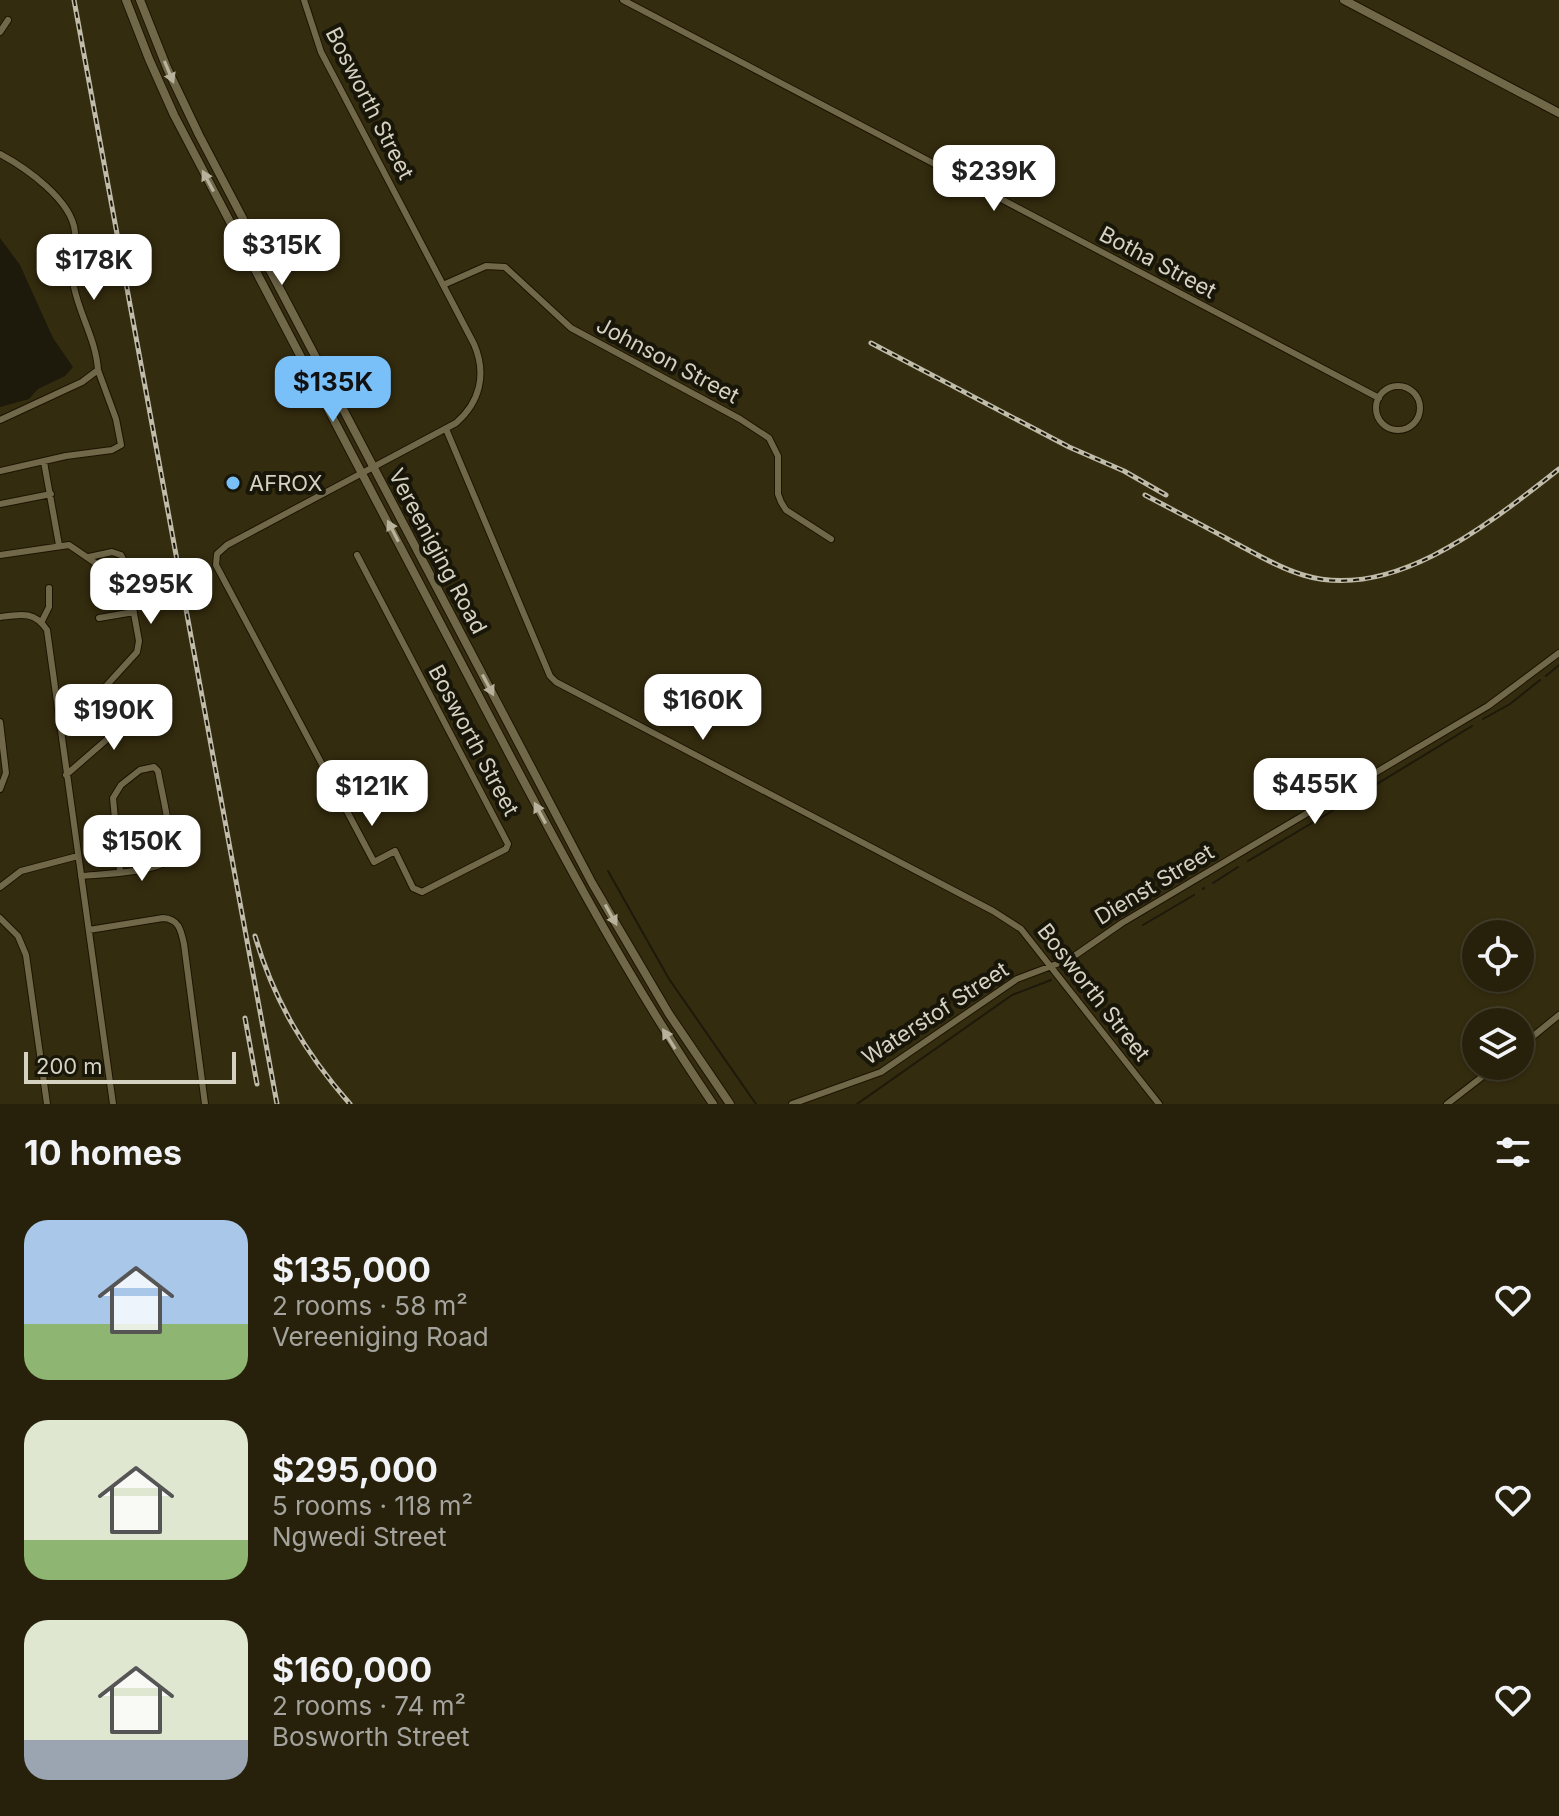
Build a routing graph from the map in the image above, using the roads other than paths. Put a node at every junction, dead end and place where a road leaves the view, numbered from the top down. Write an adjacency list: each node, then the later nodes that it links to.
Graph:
1 (126, 0): 18 (main road, Vereeniging Road, one-way to 1)
2 (140, 0): 16 (main road, Vereeniging Road, one-way to 16)
3 (304, 0): 10 (street, Bosworth Street)
4 (623, 0): 12 (street, Botha Street)
5 (1344, 0): 8 (main road)
6 (8, 20): 7 (street)
7 (0, 32)
8 (1559, 113)
9 (0, 154): 11 (street)
10 (443, 285): 14 (street, Bosworth Street); 21 (street, Johnson Street)
11 (98, 370): 13 (street); 15 (street)
12 (1379, 398): 12 (street)
13 (0, 420)
14 (446, 429): 16 (street, Bosworth Street); 45 (street, Bosworth Street)
15 (44, 462): 17 (street); 19 (street)
16 (374, 467): 18 (street, Bosworth Street); 53 (main road, Vereeniging Road, one-way to 53)
17 (0, 471)
18 (362, 474): 24 (street, Bosworth Street); 52 (main road, Vereeniging Road, one-way to 18)
19 (51, 494): 20 (street); 22 (street)
20 (0, 504)
21 (831, 539)
22 (59, 545): 23 (street); 25 (street)
23 (0, 555)
24 (357, 555)
25 (89, 557): 26 (street); 26 (street)
26 (127, 583): 28 (street)
27 (49, 588): 31 (street)
28 (134, 612): 30 (street); 33 (street)
29 (0, 617): 31 (street)
30 (99, 618)
31 (42, 621): 33 (street)
32 (1559, 653): 45 (street, Dienst Street)
33 (59, 708): 37 (street)
34 (143, 708): 37 (street)
35 (0, 722): 36 (street)
36 (1, 740): 38 (street)
37 (66, 775): 39 (street)
38 (0, 789)
39 (78, 856): 41 (street); 42 (street)
40 (120, 871): 40 (street); 41 (street)
41 (81, 876): 44 (street)
42 (0, 887)
43 (0, 918): 49 (street)
44 (89, 930): 50 (street); 51 (street)
45 (1051, 967): 54 (street, Waterstof Street); 55 (street, Bosworth Street)
46 (1559, 1015): 47 (street)
47 (1534, 1036)
48 (1478, 1080): 56 (street)
49 (47, 1104)
50 (113, 1104)
51 (205, 1104)
52 (713, 1104)
53 (730, 1104)
54 (792, 1104)
55 (1159, 1104)
56 (1447, 1104)

